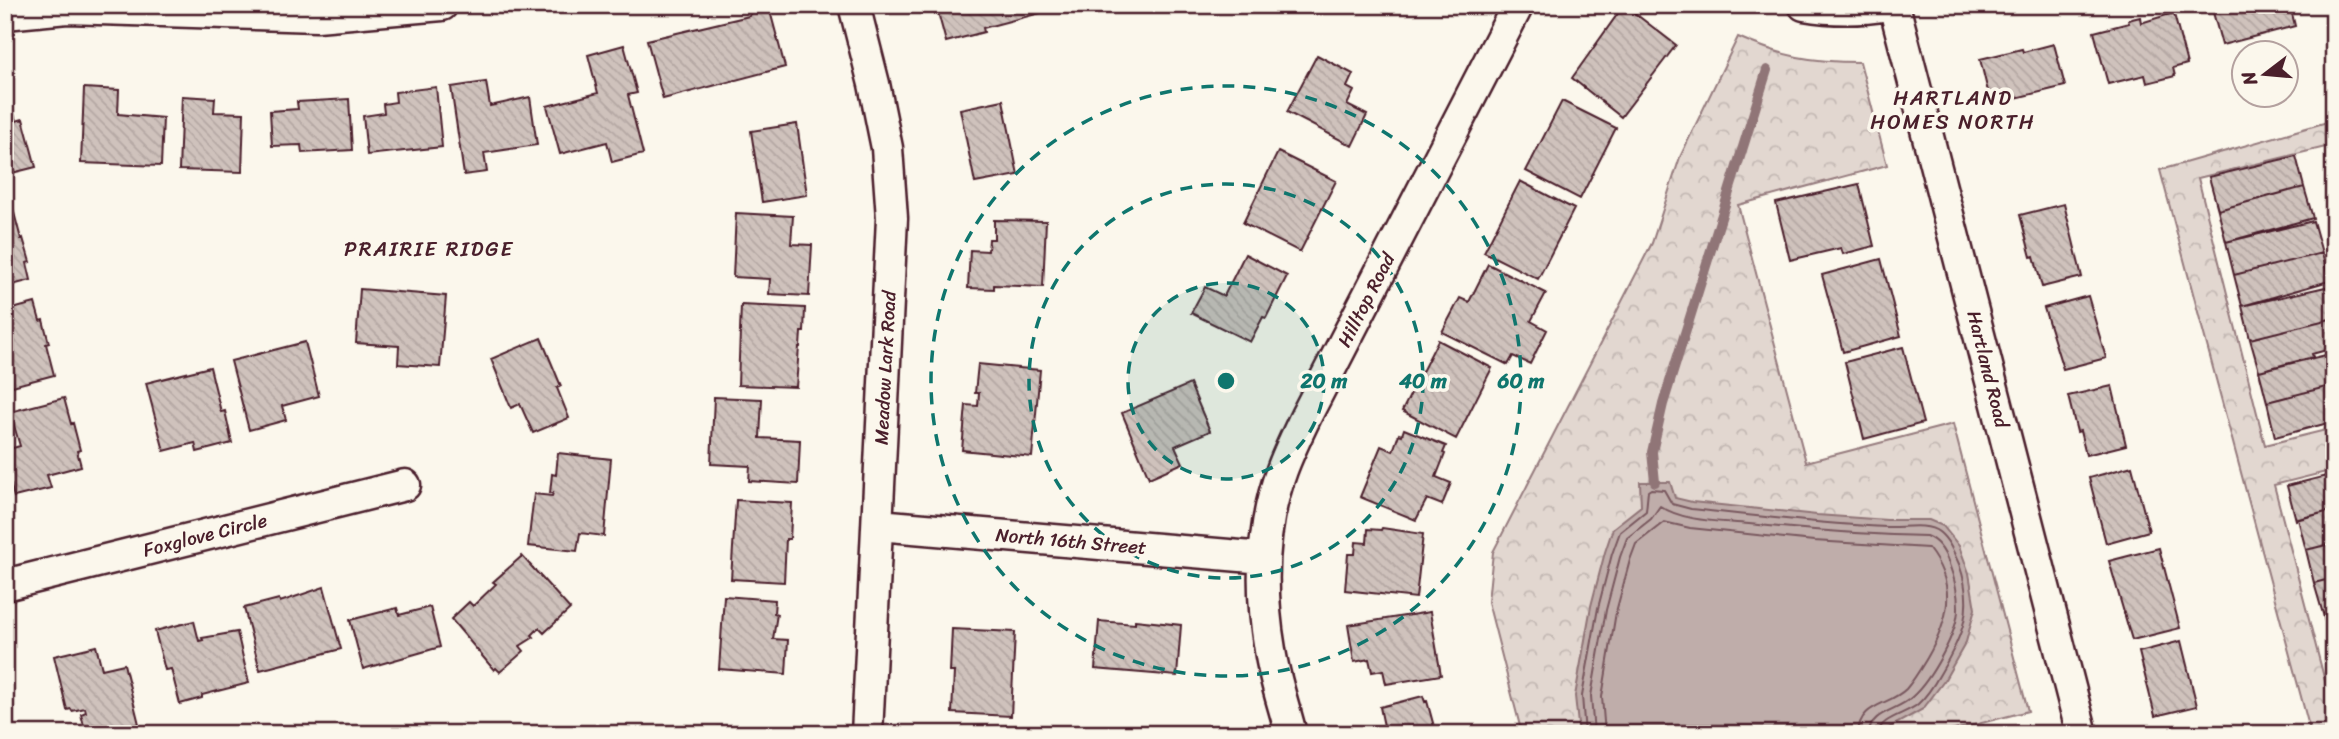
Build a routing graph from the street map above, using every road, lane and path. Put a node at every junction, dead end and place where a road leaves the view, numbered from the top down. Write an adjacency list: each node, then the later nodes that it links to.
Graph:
1 (442, 5): 7 (street)
2 (854, 5): 10 (street, Meadow Lark Road)
3 (1518, 5): 11 (street, Hilltop Road)
4 (1804, 5): 5 (street)
5 (1888, 5)
6 (1894, 5): 15 (street, Hartland Road)
7 (278, 11): 8 (street)
8 (5, 14)
9 (405, 485): 12 (street, Foxglove Circle)
10 (878, 525): 11 (street, North 16th Street); 13 (street, Meadow Lark Road)
11 (1264, 558): 14 (street, Hilltop Road)
12 (5, 585)
13 (867, 734)
14 (1291, 734)
15 (2082, 734)

